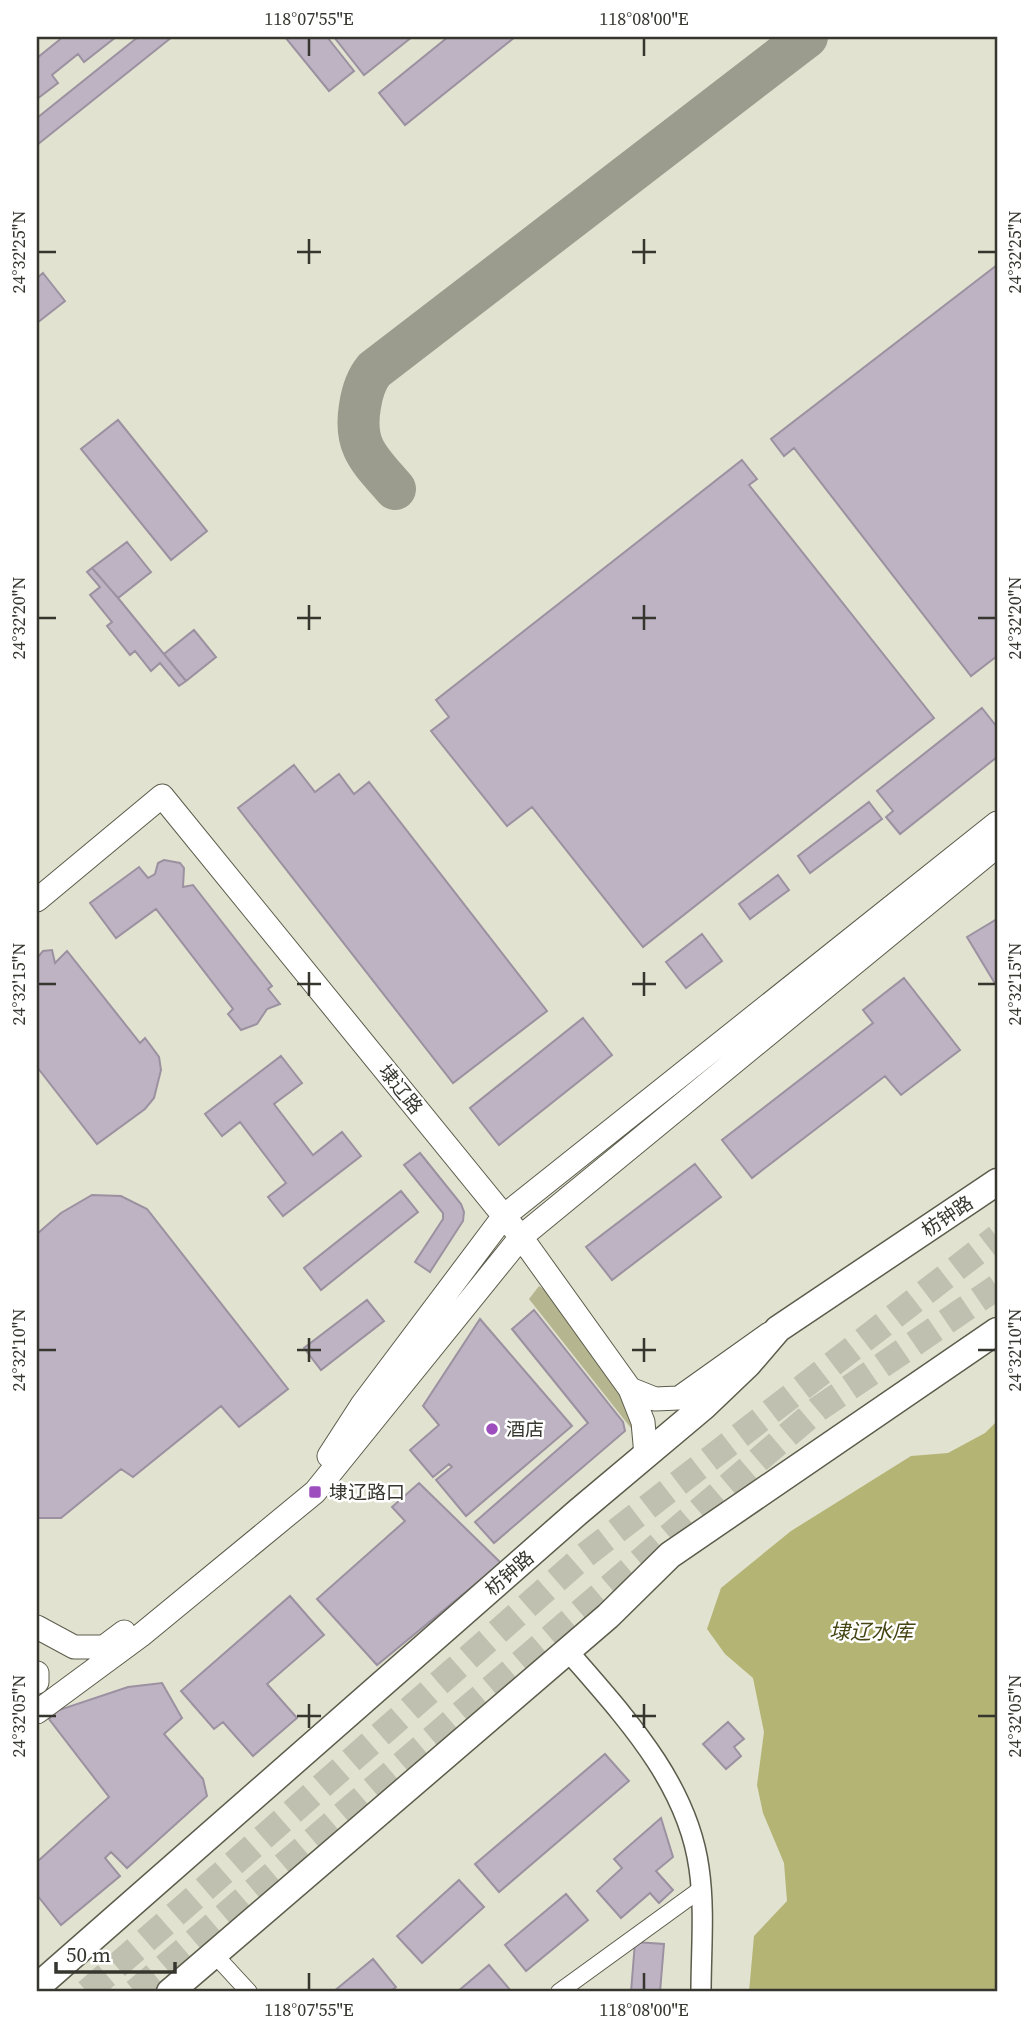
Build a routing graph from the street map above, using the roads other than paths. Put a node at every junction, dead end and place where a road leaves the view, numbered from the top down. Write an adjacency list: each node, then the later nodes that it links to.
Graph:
1 (997, 823): 5 (main road)
2 (997, 846): 6 (main road)
3 (37, 900): 5 (main road, 埭辽路)
4 (997, 1182): 7 (highway, 枋钟路)
5 (504, 1216): 6 (main road, 埭辽路); 11 (main road)
6 (522, 1237): 9 (main road, 埭辽路); 15 (main road)
7 (778, 1329): 9 (main road); 10 (highway, 枋钟路)
8 (997, 1331): 12 (highway)
9 (630, 1390): 10 (main road, 埭辽路)
10 (646, 1455): 18 (highway, 枋钟路)
11 (37, 1627)
12 (568, 1650): 16 (street); 17 (highway)
13 (37, 1673): 14 (main road)
14 (37, 1682)
15 (37, 1712)
16 (701, 1889): 21 (street); 22 (street)
17 (214, 1954): 19 (highway); 20 (street)
18 (37, 1987)
19 (170, 1992)
20 (249, 1992)
21 (559, 1992)
22 (701, 1992)

